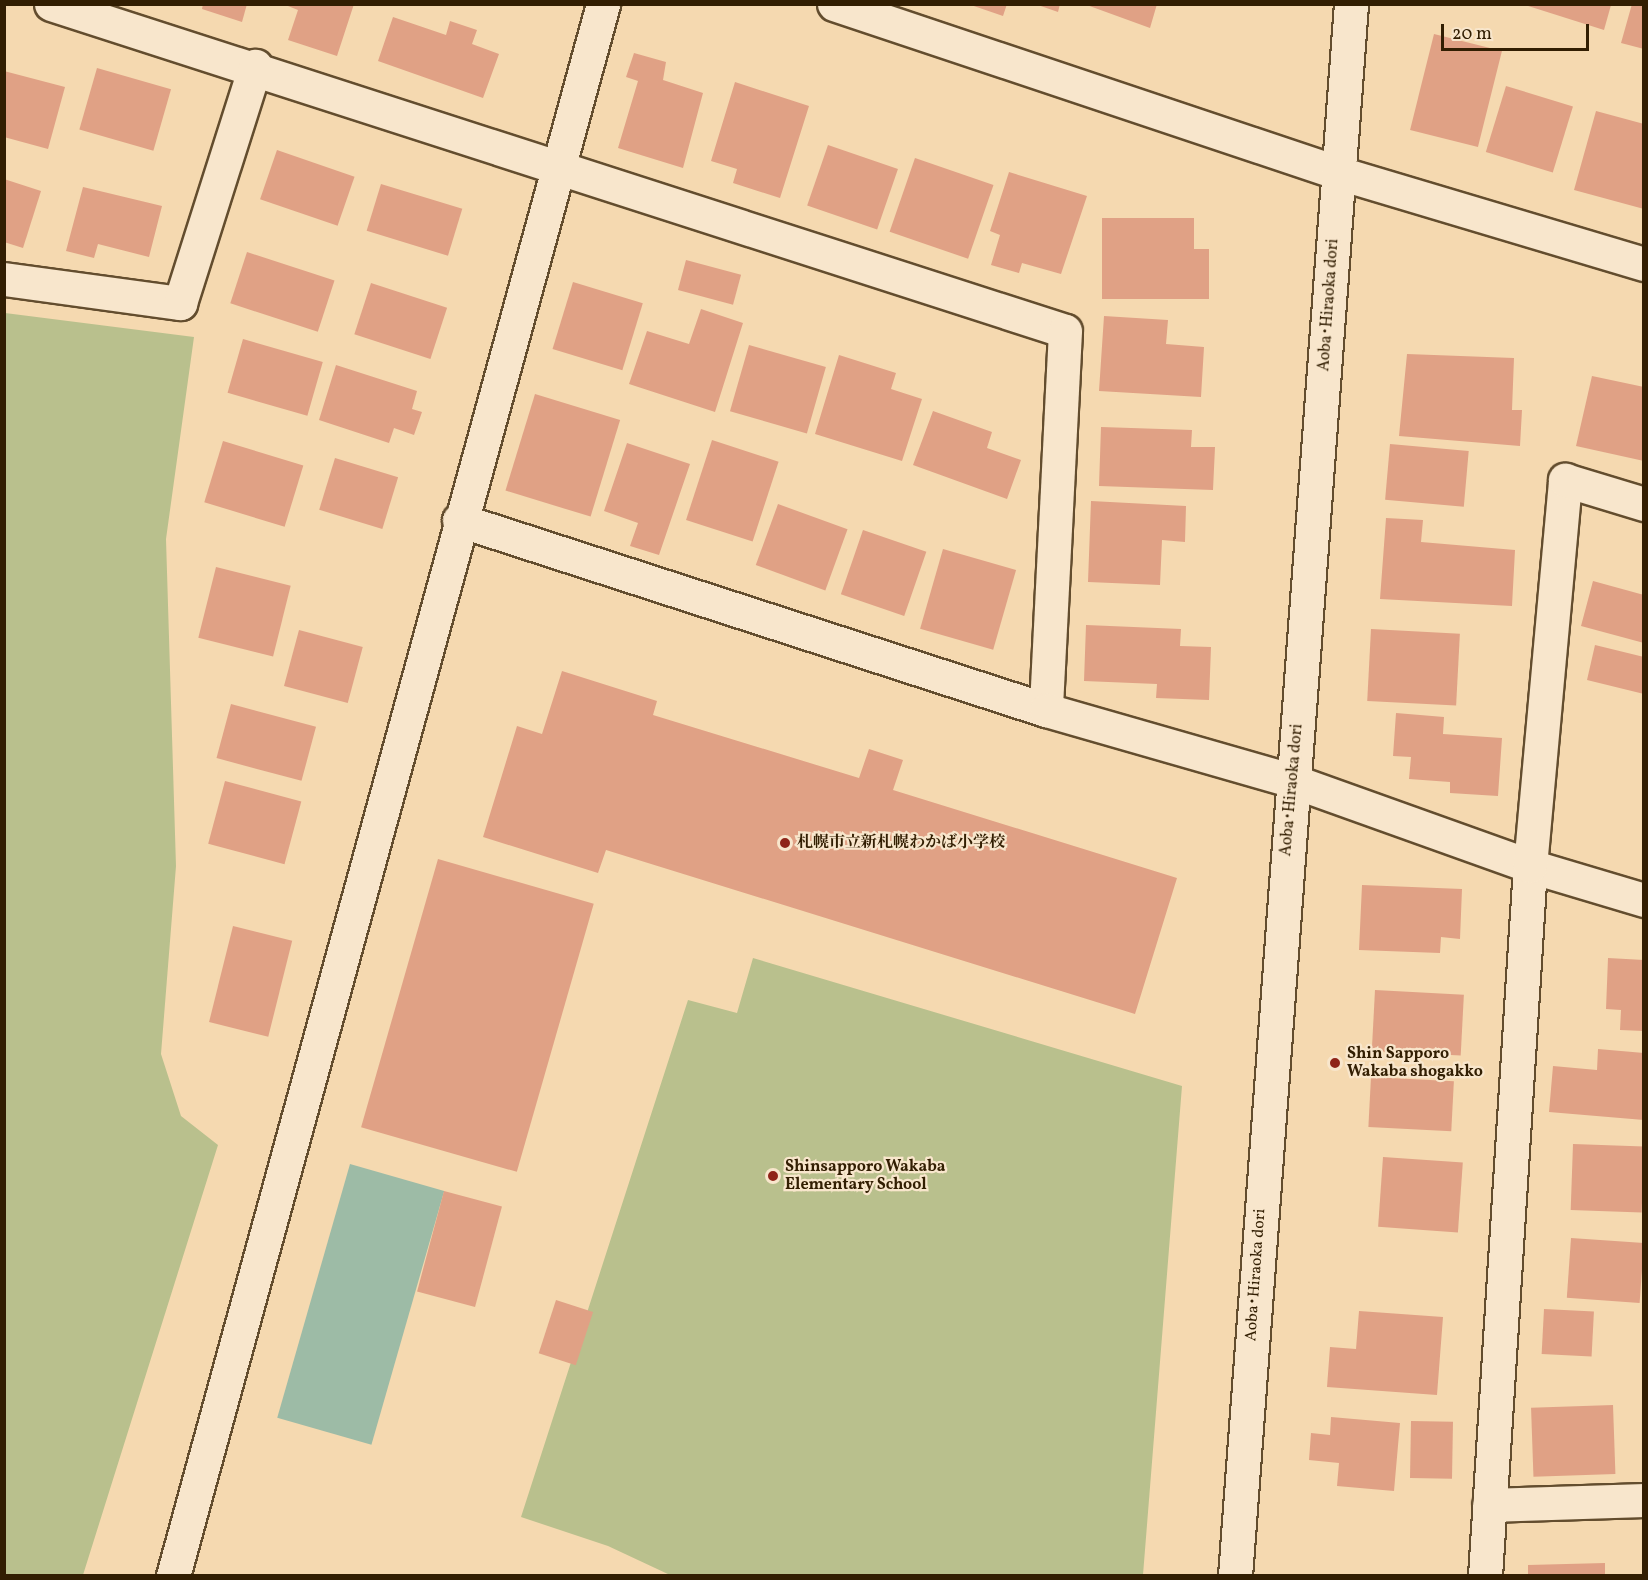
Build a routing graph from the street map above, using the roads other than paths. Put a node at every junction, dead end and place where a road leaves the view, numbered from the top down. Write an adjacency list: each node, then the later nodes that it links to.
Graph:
1 (51, 4): 5 (street)
2 (603, 4): 6 (street)
3 (834, 4): 7 (street)
4 (1351, 4): 7 (street, Aoba･Hiraoka dori)
5 (255, 66): 6 (street); 9 (street)
6 (558, 166): 11 (street); 12 (street)
7 (1339, 173): 8 (street); 13 (street, Aoba･Hiraoka dori)
8 (1644, 264)
9 (4, 279)
10 (1644, 504): 14 (street)
11 (459, 520): 12 (street); 18 (street)
12 (1046, 710): 13 (street)
13 (1293, 781): 14 (street); 19 (street, Aoba･Hiraoka dori)
14 (1530, 866): 15 (street); 17 (street)
15 (1644, 900)
16 (1644, 1500): 17 (street)
17 (1489, 1505): 20 (street)
18 (173, 1575)
19 (1235, 1575)
20 (1485, 1575)

